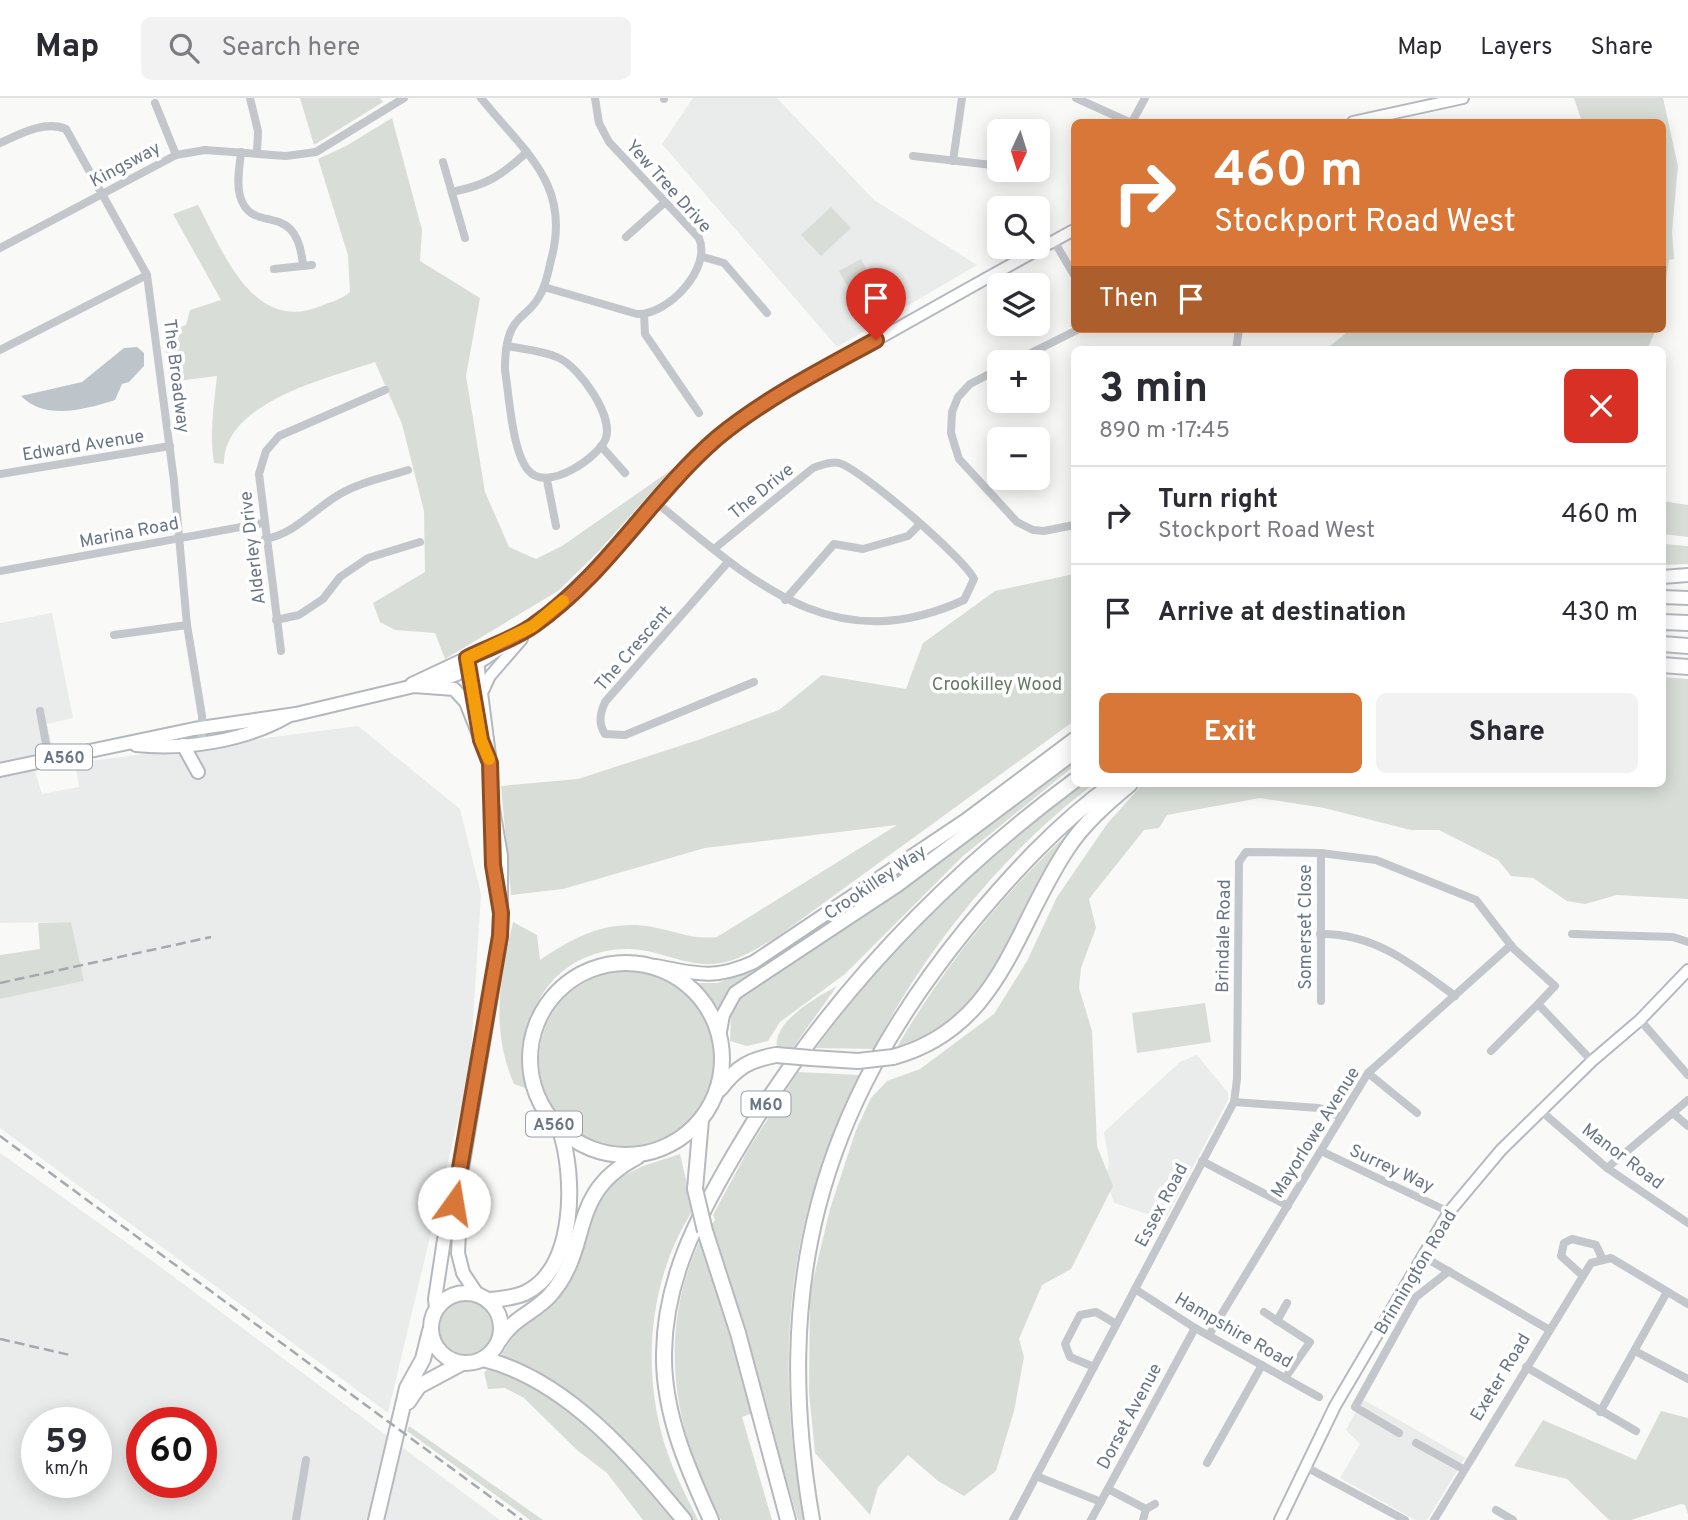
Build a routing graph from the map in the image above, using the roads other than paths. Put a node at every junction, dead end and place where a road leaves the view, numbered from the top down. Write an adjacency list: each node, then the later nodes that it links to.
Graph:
1 (250, 98): 16 (street)
2 (404, 98): 16 (street, Kingsway)
3 (481, 98): 15 (street)
4 (594, 98): 24 (street, Yew Tree Drive)
5 (961, 98): 19 (street)
6 (1076, 98): 10 (street)
7 (1145, 98): 11 (street)
8 (1463, 98): 12 (main road)
9 (155, 103): 17 (street)
10 (1124, 119)
11 (1133, 119)
12 (1367, 119)
13 (0, 143): 23 (street, The Broadway)
14 (241, 152): 16 (street, Kingsway); 17 (street, Kingsway); 31 (street)
15 (527, 152): 22 (street); 34 (street)
16 (257, 153)
17 (176, 155): 23 (street, Kingsway)
18 (913, 156): 19 (street)
19 (953, 161): 21 (street)
20 (443, 162): 22 (street)
21 (987, 164)
22 (452, 192): 27 (street)
23 (103, 193): 29 (street, Kingsway); 33 (street, The Broadway)
24 (664, 203): 26 (street); 30 (street, Yew Tree Drive)
25 (1071, 232): 28 (main road)
26 (626, 237)
27 (465, 238)
28 (1054, 241): 32 (street); 50 (main road)
29 (0, 248)
30 (703, 257): 35 (street, Yew Tree Drive); 36 (street, Yew Tree Drive)
31 (274, 270)
32 (1071, 270)
33 (147, 275): 39 (street); 44 (street, The Broadway)
34 (544, 287): 36 (street); 38 (street)
35 (767, 313)
36 (644, 314): 43 (street)
37 (1071, 333): 40 (street)
38 (507, 346): 45 (street); 49 (street)
39 (0, 350)
40 (1037, 350)
41 (987, 375): 54 (street)
42 (385, 390): 51 (street, Alderley Drive)
43 (699, 413)
44 (170, 446): 48 (street, Edward Avenue); 55 (street, The Broadway)
45 (601, 446): 47 (street); 49 (street)
46 (408, 470): 56 (street)
47 (625, 473)
48 (0, 474)
49 (547, 480): 53 (street)
50 (657, 503): 58 (street); 70 (main road)
51 (263, 523): 55 (street, Marina Road); 56 (street, Alderley Drive)
52 (919, 524): 58 (street, The Drive); 65 (street); 65 (street, The Drive)
53 (556, 526)
54 (1071, 526)
55 (179, 538): 60 (street, Marina Road); 69 (street, The Broadway)
56 (265, 539): 66 (street, Alderley Drive)
57 (420, 542): 66 (street)
58 (714, 549): 59 (street)
59 (728, 562): 65 (street); 78 (street, The Crescent)
60 (0, 571)
61 (1688, 575): 62 (main road)
62 (1666, 577)
63 (1666, 597): 64 (main road)
64 (1688, 598)
65 (785, 600)
66 (276, 620): 74 (street, Alderley Drive)
67 (1666, 622): 68 (highway)
68 (1688, 623)
69 (187, 625): 71 (street); 83 (street, The Broadway)
70 (533, 626): 75 (main road); 80 (main road)
71 (114, 635)
72 (1666, 644): 73 (highway)
73 (1688, 646)
74 (281, 651)
75 (473, 661): 79 (main road, A560); 80 (main road, A560); 84 (main road, A560)
76 (1666, 665): 77 (highway)
77 (1688, 667)
78 (754, 682)
79 (408, 687): 82 (main road, A560); 84 (main road, A560)
80 (483, 691): 91 (main road, A560)
81 (40, 711): 90 (street)
82 (291, 715): 83 (main road, A560); 86 (main road, A560)
83 (204, 723): 86 (street, The Broadway); 87 (main road, A560)
84 (481, 740): 91 (main road, A560)
85 (1071, 741): 102 (main road, Crookilley Way / A560)
86 (207, 742): 88 (main road, A560)
87 (129, 744): 88 (main road, A560); 90 (main road, A560)
88 (183, 746): 93 (main road)
89 (1071, 755): 108 (main road, Crookilley Way / A560)
90 (50, 760): 92 (main road, A560)
91 (490, 763): 127 (main road, A560)
92 (0, 770)
93 (198, 772)
94 (1071, 783): 176 (highway, M60)
95 (1110, 787): 178 (highway)
96 (1127, 787): 113 (highway, M60, bridge)
97 (1321, 853): 98 (street, Somerset Close); 101 (street, Brindale Road); 115 (street, Brindale Road)
98 (1320, 934): 104 (street); 105 (street, Somerset Close)
99 (1572, 934): 100 (street)
100 (1688, 943)
101 (1511, 945): 104 (street, Mayorlowe Avenue); 106 (street, Brindale Road)
102 (656, 966): 108 (highway, A560); 122 (highway, A560)
103 (1688, 970): 107 (main road, Brinnington Road)
104 (1455, 996): 111 (street, Mayorlowe Avenue)
105 (1321, 1001)
106 (1538, 1004): 109 (street); 110 (street)
107 (1640, 1020): 110 (main road, Brinnington Road); 112 (street)
108 (719, 1037): 113 (highway, A560)
109 (1492, 1051)
110 (1592, 1061): 116 (main road, Brinnington Road)
111 (1368, 1073): 117 (street); 119 (street, Mayorlowe Avenue)
112 (1688, 1075)
113 (715, 1096): 120 (highway, A560)
114 (1688, 1100): 118 (street)
115 (1234, 1102): 119 (street); 125 (street, Essex Road)
116 (1541, 1111): 126 (street, Manor Road); 129 (main road, Brinnington Road)
117 (1417, 1113)
118 (1674, 1114): 121 (street); 126 (street)
119 (1341, 1117): 123 (street, Mayorlowe Avenue)
120 (701, 1120): 124 (highway, A560); 177 (highway, bridge)
121 (1688, 1126)
122 (560, 1130): 124 (highway, A560); 137 (highway, A560)
123 (1321, 1151): 128 (street, Mayorlowe Avenue); 129 (street, Surrey Way)
124 (638, 1156): 148 (highway, A560)
125 (1202, 1161): 128 (street); 135 (street, Essex Road)
126 (1607, 1168): 130 (street, Manor Road)
127 (460, 1180): 137 (main road, A560); 140 (main road, A560)
128 (1288, 1206): 147 (street, Mayorlowe Avenue)
129 (1449, 1212): 131 (main road, Brinnington Road)
130 (1688, 1223)
131 (1424, 1256): 133 (street); 165 (main road, Brinnington Road)
132 (1603, 1260): 134 (street, Exeter Road); 134 (street); 136 (street)
133 (1449, 1271): 145 (street); 161 (street)
134 (1583, 1275): 145 (street, Exeter Road)
135 (1135, 1289): 143 (street, Essex Road); 144 (street, Hampshire Road)
136 (1667, 1292): 139 (street); 149 (street)
137 (483, 1297): 140 (highway, A560); 148 (highway, A560)
138 (1287, 1303): 142 (street)
139 (1688, 1304)
140 (436, 1308): 146 (highway, A560)
141 (1264, 1312): 142 (street)
142 (1277, 1321): 155 (street)
143 (1116, 1324): 153 (street, Essex Road); 153 (street)
144 (1195, 1328): 147 (street, Hampshire Road); 168 (street, Dorset Avenue)
145 (1548, 1329): 154 (street, Exeter Road)
146 (430, 1330): 151 (highway); 158 (highway)
147 (1209, 1335): 152 (street, Hampshire Road)
148 (500, 1340): 150 (highway, A560)
149 (1635, 1351): 156 (street); 159 (street)
150 (483, 1359): 151 (highway); 175 (highway)
151 (462, 1363): 158 (highway)
152 (1262, 1365): 155 (street, Hampshire Road); 164 (street)
153 (1094, 1367): 167 (street, Essex Road)
154 (1526, 1367): 159 (street); 166 (street, Exeter Road)
155 (1286, 1378): 157 (street, Hampshire Road)
156 (1688, 1379)
157 (1320, 1397)
158 (403, 1409): 174 (highway)
159 (1600, 1412): 160 (street)
160 (1636, 1431)
161 (1399, 1433)
162 (1416, 1443): 166 (street)
163 (306, 1460): 173 (street)
164 (1207, 1463)
165 (1306, 1467): 182 (main road, Brinnington Road); 183 (street)
166 (1463, 1469): 184 (street, Exeter Road)
167 (1036, 1476): 169 (street); 179 (street, Essex Road)
168 (1108, 1489): 169 (street, Dorset Avenue); 171 (street)
169 (1101, 1502): 180 (street, Dorset Avenue)
170 (1155, 1504): 171 (street)
171 (1146, 1509): 181 (street)
172 (1496, 1510): 185 (street)
173 (296, 1520)
174 (376, 1520)
175 (684, 1520)
176 (710, 1520)
177 (788, 1520)
178 (812, 1520)
179 (1013, 1520)
180 (1091, 1520)
181 (1143, 1520)
182 (1280, 1520)
183 (1405, 1520)
184 (1434, 1520)
185 (1513, 1520)

